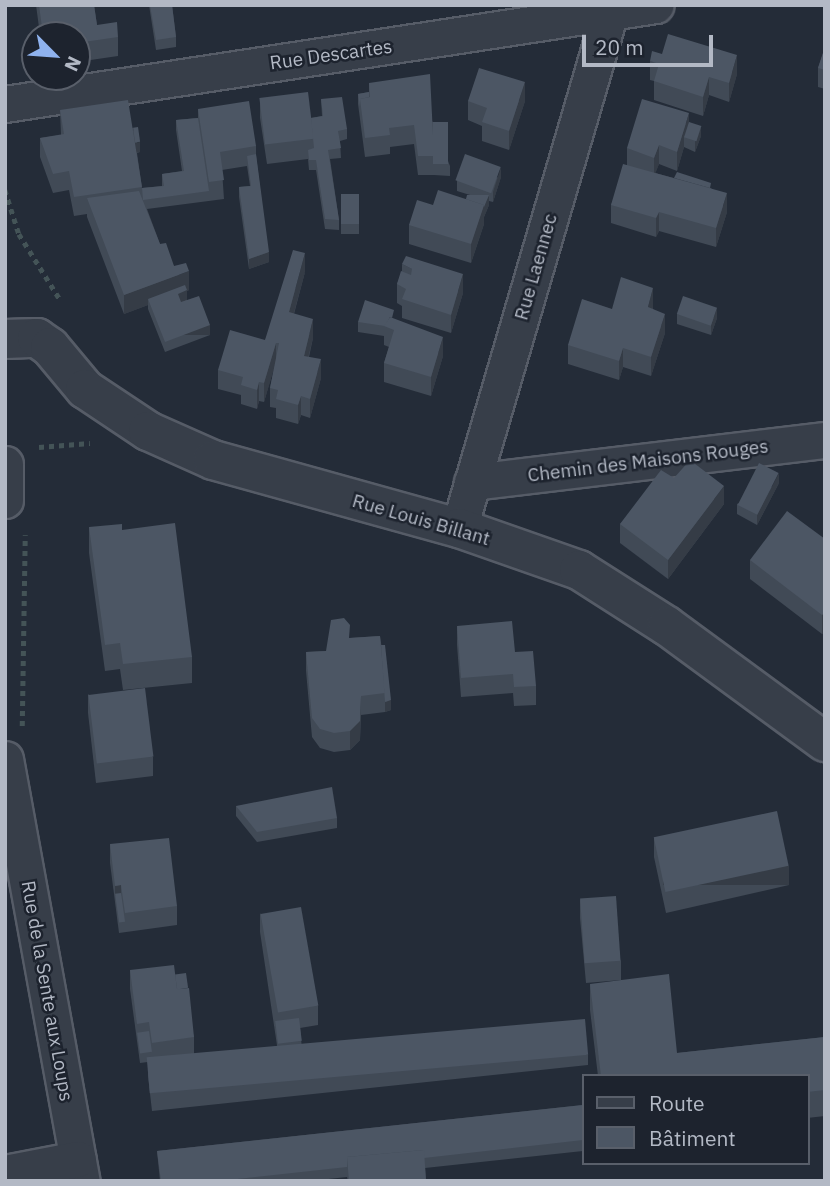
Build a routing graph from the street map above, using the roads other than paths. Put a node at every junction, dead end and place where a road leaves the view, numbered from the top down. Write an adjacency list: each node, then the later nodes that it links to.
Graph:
1 (656, 5): 2 (street, Rue Descartes)
2 (611, 9): 3 (street, Rue Descartes); 7 (street, Rue Laennec)
3 (5, 104)
4 (5, 339): 9 (street, Rue Louis Billant)
5 (825, 440): 7 (street, Chemin des Maisons Rouges)
6 (19, 460): 8 (street)
7 (472, 482): 9 (street, Rue Laennec)
8 (15, 512)
9 (459, 528): 10 (street, Rue Louis Billant)
10 (825, 743)
11 (14, 749): 12 (street, Rue de la Sente aux Loups)
12 (80, 1170): 13 (street)
13 (5, 1173)

